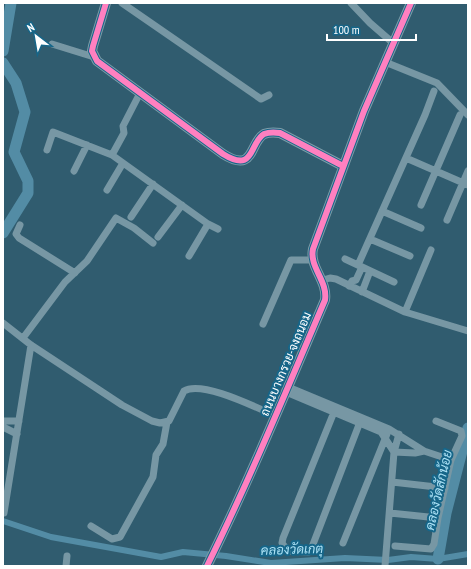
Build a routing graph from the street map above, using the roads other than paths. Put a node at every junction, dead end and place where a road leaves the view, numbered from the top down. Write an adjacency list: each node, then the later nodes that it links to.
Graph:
1 (106, 3): 7 (street)
2 (122, 3): 11 (street)
3 (351, 3): 5 (street)
4 (411, 3): 5 (street)
5 (393, 43): 8 (street)
6 (52, 44): 7 (street)
7 (94, 57): 10 (street)
8 (385, 62): 13 (street); 19 (street)
9 (434, 91): 17 (street)
10 (140, 93): 16 (street); 19 (street)
11 (269, 95)
12 (460, 115): 21 (street)
13 (468, 115)
14 (87, 145): 15 (street); 16 (street); 20 (street)
15 (47, 150)
16 (112, 155): 18 (street)
17 (406, 158): 21 (street); 28 (street)
18 (122, 163): 23 (street); 25 (street)
19 (343, 166): 42 (street)
20 (74, 171)
21 (436, 171): 24 (street); 27 (street)
22 (468, 171): 24 (street)
23 (153, 184): 26 (street); 29 (street)
24 (465, 184): 30 (street)
25 (107, 190)
26 (182, 205): 31 (street); 35 (street)
27 (421, 206)
28 (382, 211): 33 (street); 36 (street)
29 (130, 217)
30 (447, 220)
31 (208, 224): 34 (street); 39 (street)
32 (20, 225): 45 (street)
33 (421, 228)
34 (218, 229)
35 (158, 238)
36 (370, 239): 40 (street); 43 (street)
37 (153, 243): 45 (street)
38 (431, 250): 52 (street)
39 (189, 256)
40 (410, 256)
41 (345, 259): 43 (street)
42 (313, 260): 46 (street, ถนนบางกรวย-จงถนอม); 54 (street)
43 (360, 266): 44 (street); 47 (street)
44 (370, 271): 48 (street); 49 (street)
45 (75, 273): 56 (street)
46 (323, 280): 50 (street); 58 (street, ถนนบางกรวย-จงถนอม)
47 (356, 280): 49 (street); 50 (street)
48 (394, 282)
49 (364, 283): 51 (street)
50 (349, 286): 51 (street)
51 (362, 292): 52 (street)
52 (405, 312): 55 (street)
53 (3, 323): 56 (street)
54 (263, 324)
55 (468, 331)
56 (23, 338): 57 (street)
57 (31, 345): 62 (street); 65 (street)
58 (287, 389): 59 (street); 60 (street, ถนนบางกรวย-จงถนอม)
59 (332, 409): 61 (street); 61 (street)
60 (276, 416): 65 (street); 83 (street, ถนนบางกรวย-จงถนอม)
61 (359, 419): 67 (street); 70 (street)
62 (19, 421): 64 (street); 68 (street)
63 (436, 421): 73 (street)
64 (3, 422)
65 (167, 422): 79 (street)
66 (3, 427): 68 (street)
67 (389, 429): 69 (street); 70 (street)
68 (17, 434): 77 (street)
69 (400, 434): 71 (street); 72 (street)
70 (386, 436): 72 (street); 80 (street)
71 (424, 451): 72 (street); 73 (street)
72 (394, 452): 74 (street)
73 (451, 460): 75 (street)
74 (392, 482): 75 (street); 76 (street)
75 (445, 488): 78 (street)
76 (390, 513): 78 (street); 85 (street)
77 (4, 514)
78 (438, 518): 81 (street)
79 (91, 526)
80 (343, 543)
81 (395, 546)
82 (67, 556): 84 (street)
83 (208, 563)
84 (66, 566)
85 (385, 566)

